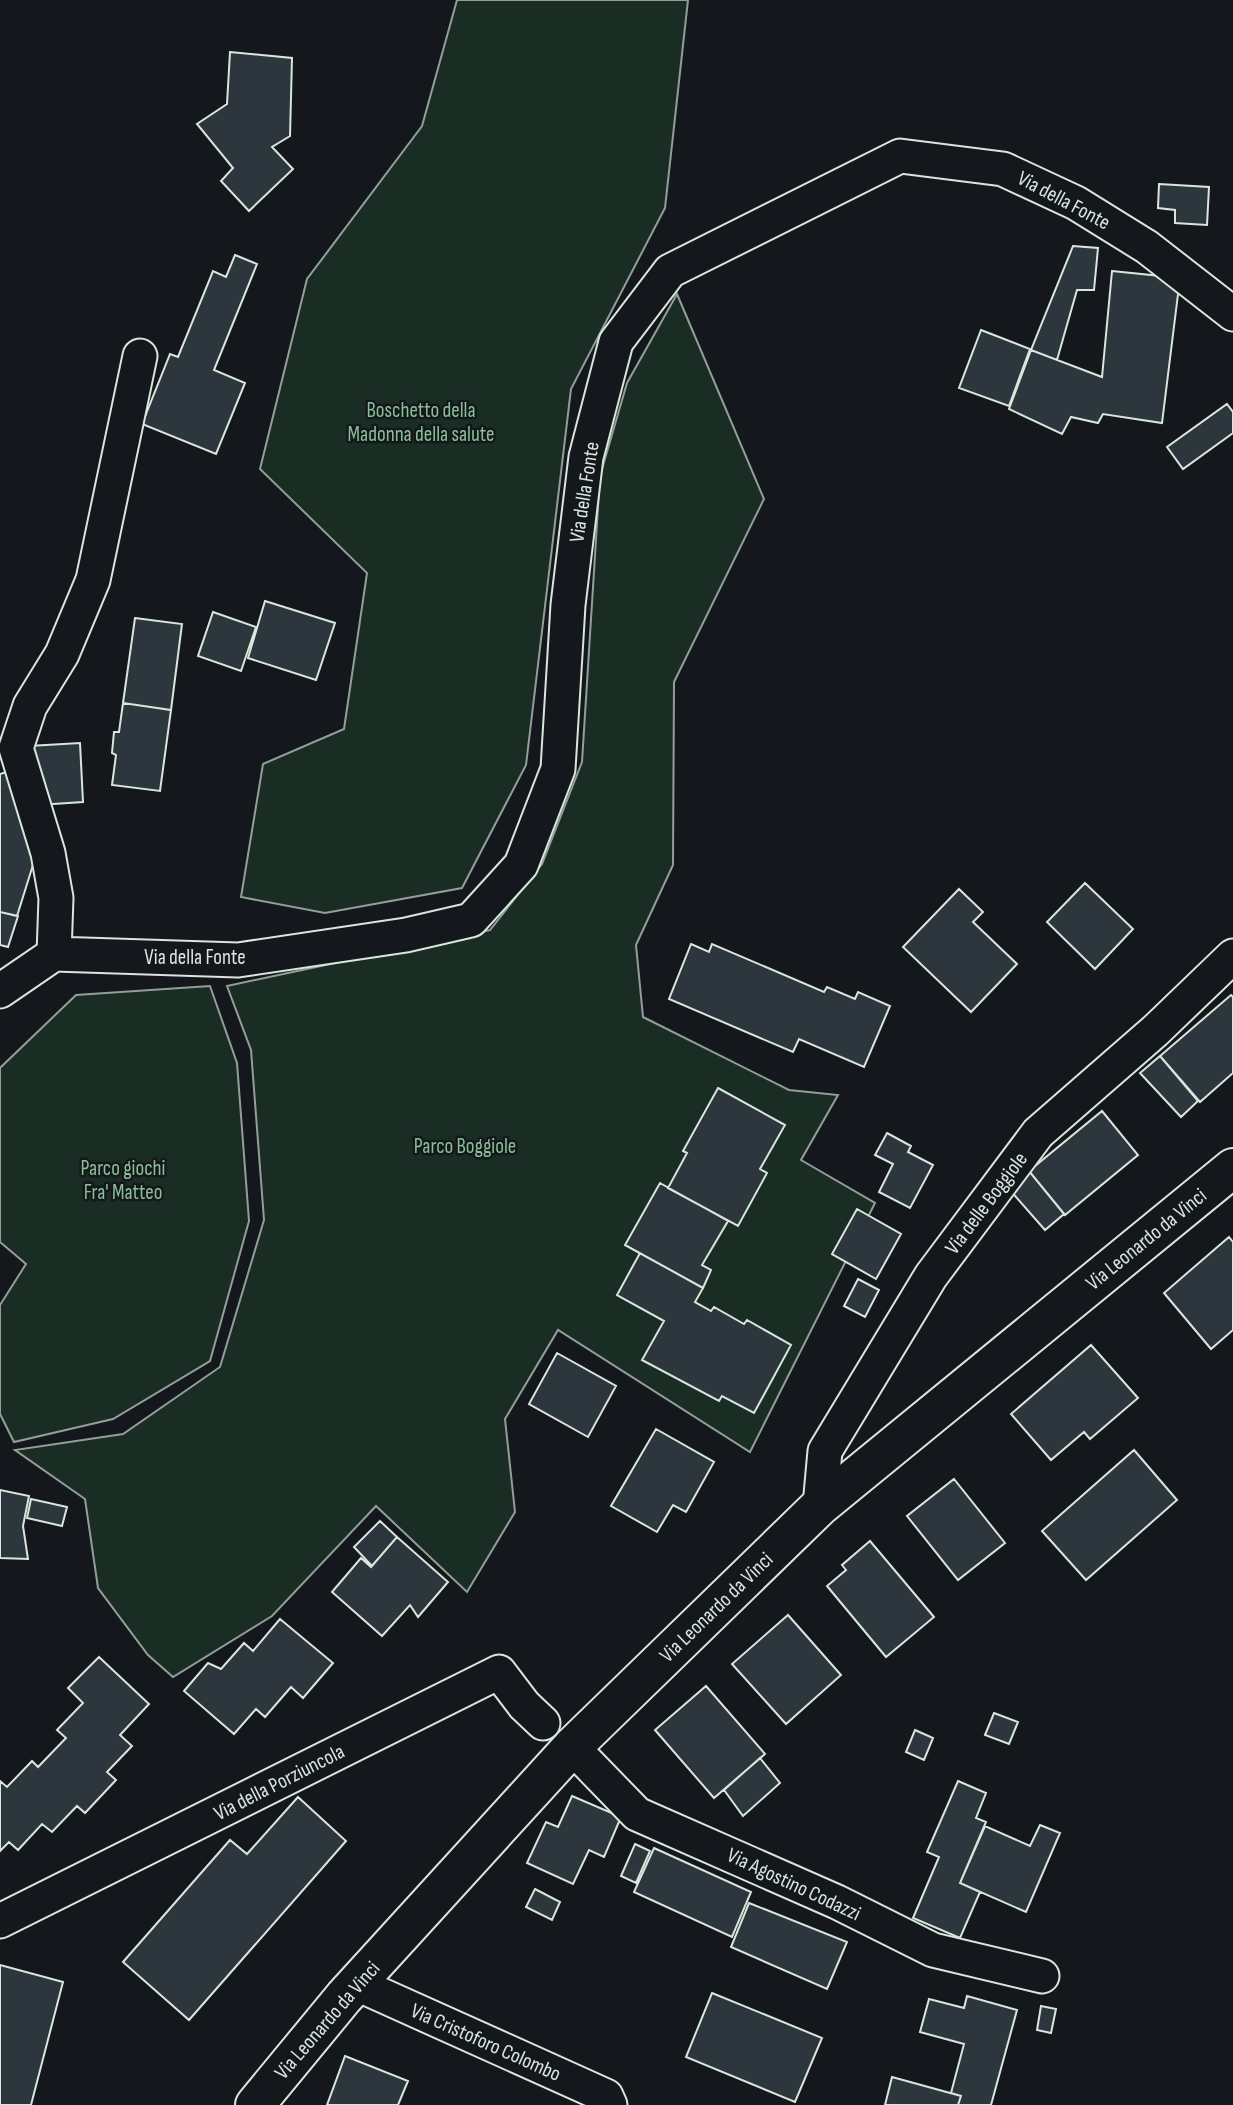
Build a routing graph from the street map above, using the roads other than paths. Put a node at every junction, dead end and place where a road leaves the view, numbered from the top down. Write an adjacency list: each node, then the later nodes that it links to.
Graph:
1 (1233, 314): 3 (street, Via della Fonte)
2 (140, 356): 3 (street)
3 (54, 954): 5 (street)
4 (1233, 956): 7 (street, Via delle Boggiole)
5 (0, 991)
6 (1233, 1168): 7 (street, Via Leonardo da Vinci)
7 (820, 1506): 9 (street, Via Leonardo da Vinci)
8 (543, 1723): 10 (street, Via della Porziuncola)
9 (572, 1747): 11 (street, Via Agostino Codazzi); 12 (street, Via Leonardo da Vinci)
10 (0, 1922)
11 (1042, 1976)
12 (357, 1984): 13 (street, Via Leonardo da Vinci); 14 (street, Via Cristoforo Colombo)
13 (255, 2105)
14 (610, 2105)

